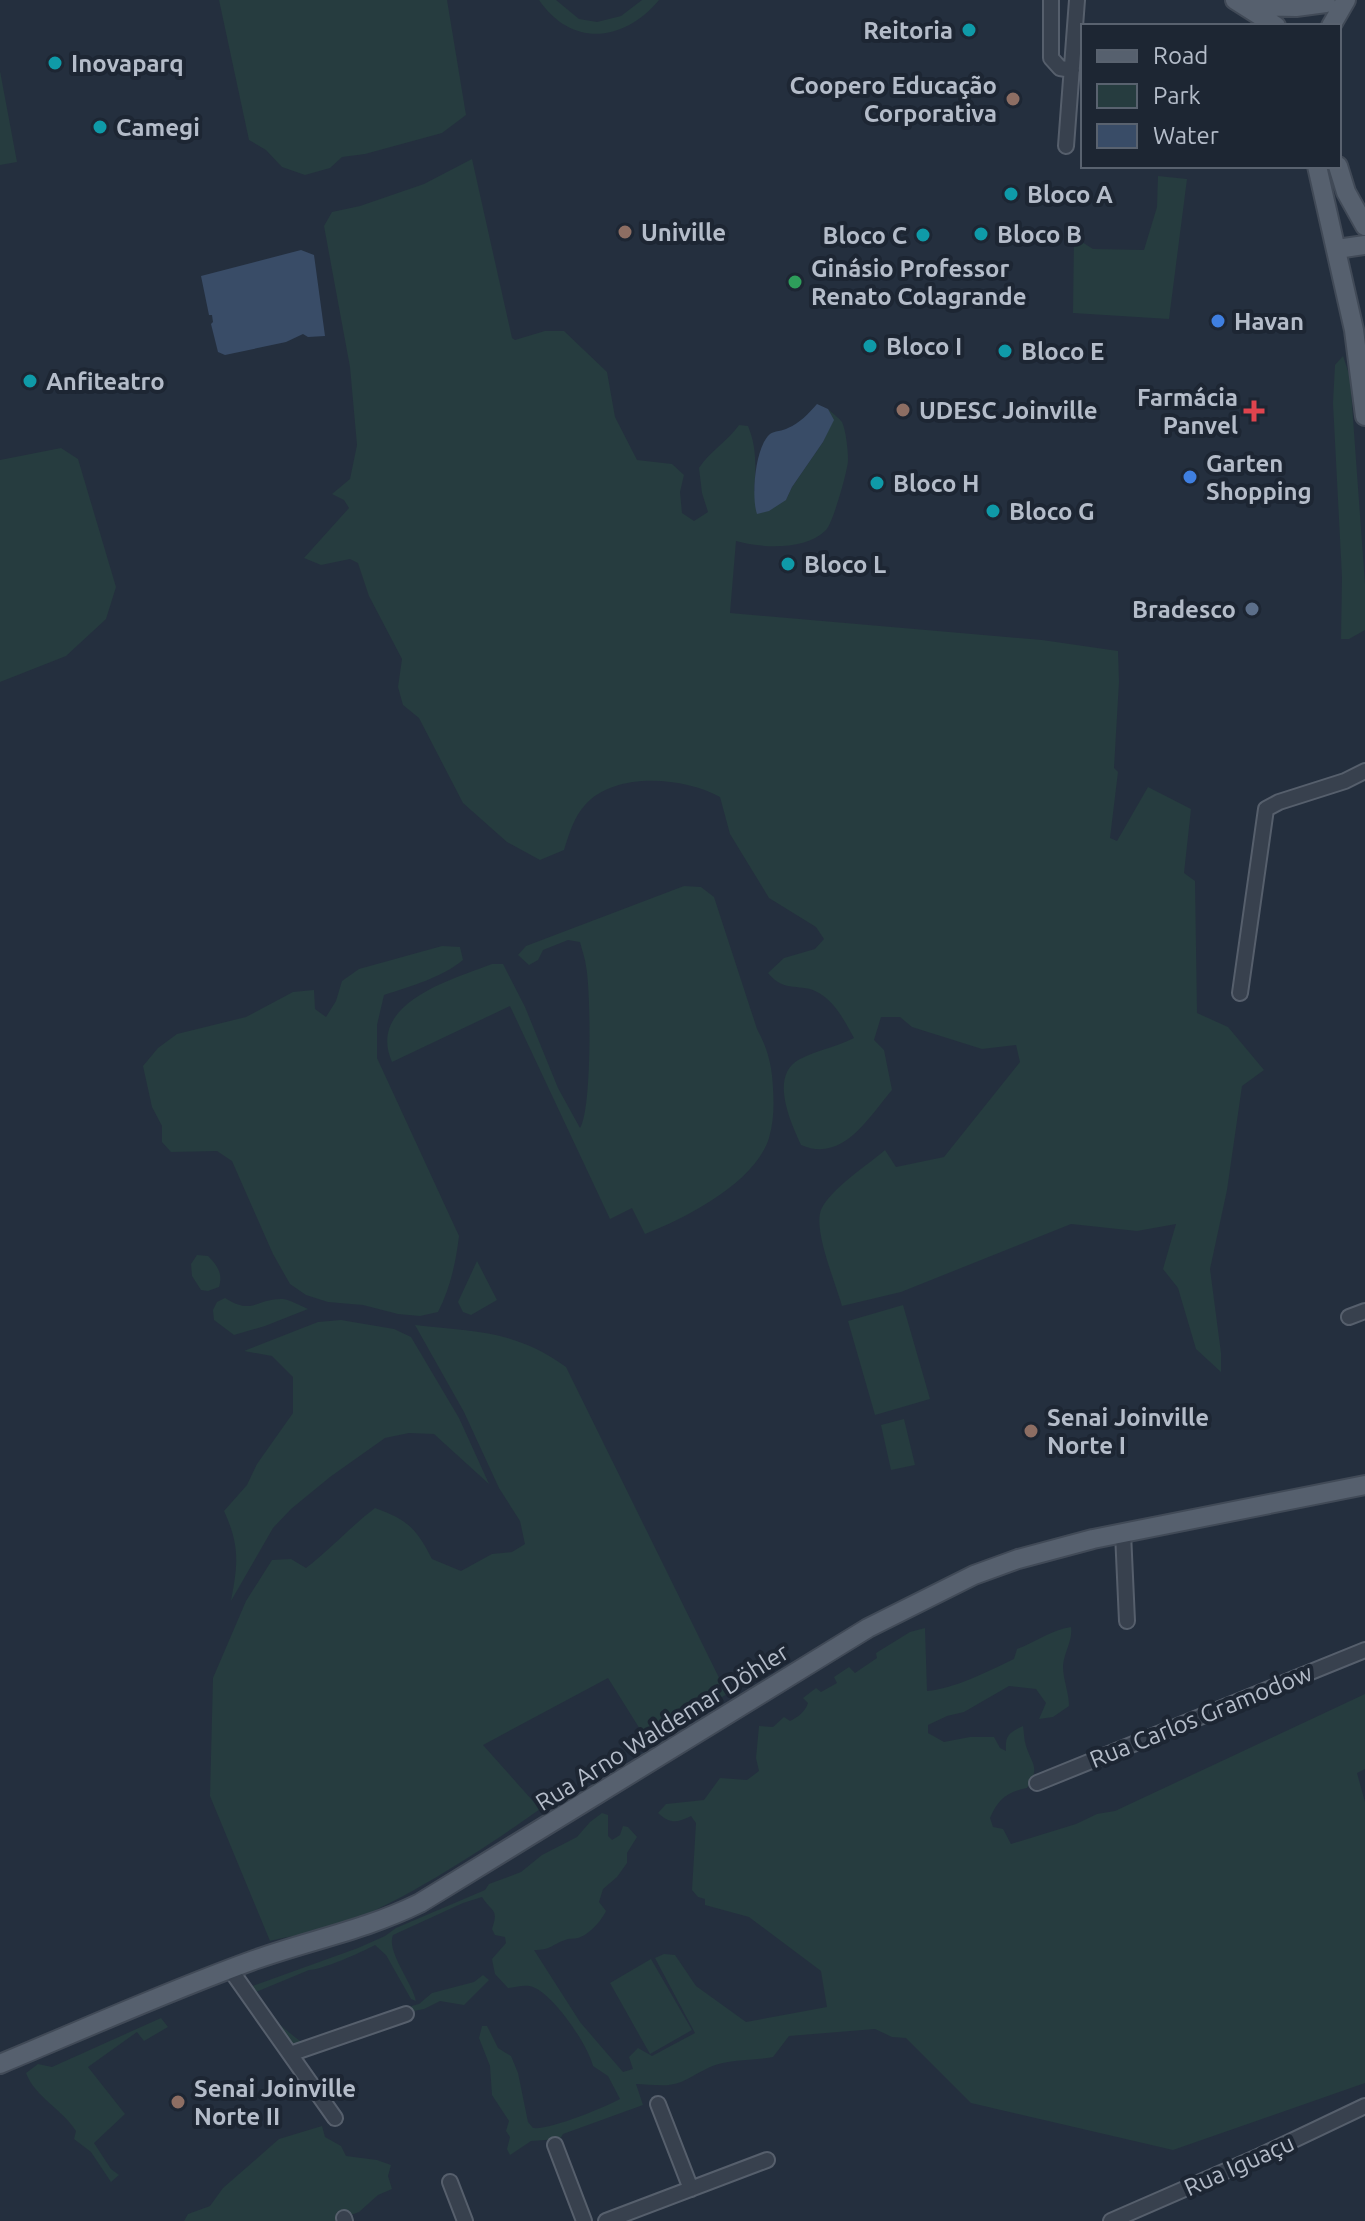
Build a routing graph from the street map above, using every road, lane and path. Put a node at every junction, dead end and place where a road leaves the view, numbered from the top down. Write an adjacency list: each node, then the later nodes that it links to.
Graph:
1 (1051, 0): 9 (street)
2 (1077, 0): 9 (street)
3 (1346, 0): 8 (main road)
4 (1328, 1): 5 (main road); 7 (main road)
5 (1247, 2): 6 (main road)
6 (1274, 24)
7 (1325, 24)
8 (1332, 24)
9 (1072, 70): 10 (street)
10 (1066, 146)
11 (1317, 168): 15 (main road)
12 (1339, 168): 13 (main road)
13 (1365, 226)
14 (1365, 245): 15 (main road)
15 (1337, 249): 16 (main road)
16 (1365, 416)
17 (1365, 771): 18 (street)
18 (1345, 781): 19 (street); 20 (street)
19 (1365, 783)
20 (1240, 993)
21 (1365, 1311): 22 (street)
22 (1349, 1317)
23 (1365, 1485): 24 (main road, Rua Arno Waldemar Döhler)
24 (1123, 1533): 25 (street); 28 (main road, Rua Arno Waldemar Döhler)
25 (1127, 1621)
26 (1365, 1650): 27 (street, Rua Carlos Gramodow)
27 (1037, 1783)
28 (230, 1969): 30 (street); 31 (main road, Rua Arno Waldemar Döhler)
29 (406, 2014): 30 (street)
30 (290, 2054): 34 (street)
31 (0, 2064)
32 (658, 2104): 38 (street)
33 (1365, 2106): 42 (street, Rua Iguaçu)
34 (335, 2118)
35 (555, 2145): 40 (street)
36 (767, 2160): 38 (street)
37 (450, 2182): 39 (street)
38 (691, 2189): 41 (street)
39 (465, 2221)
40 (584, 2221)
41 (606, 2221)
42 (1111, 2221)

